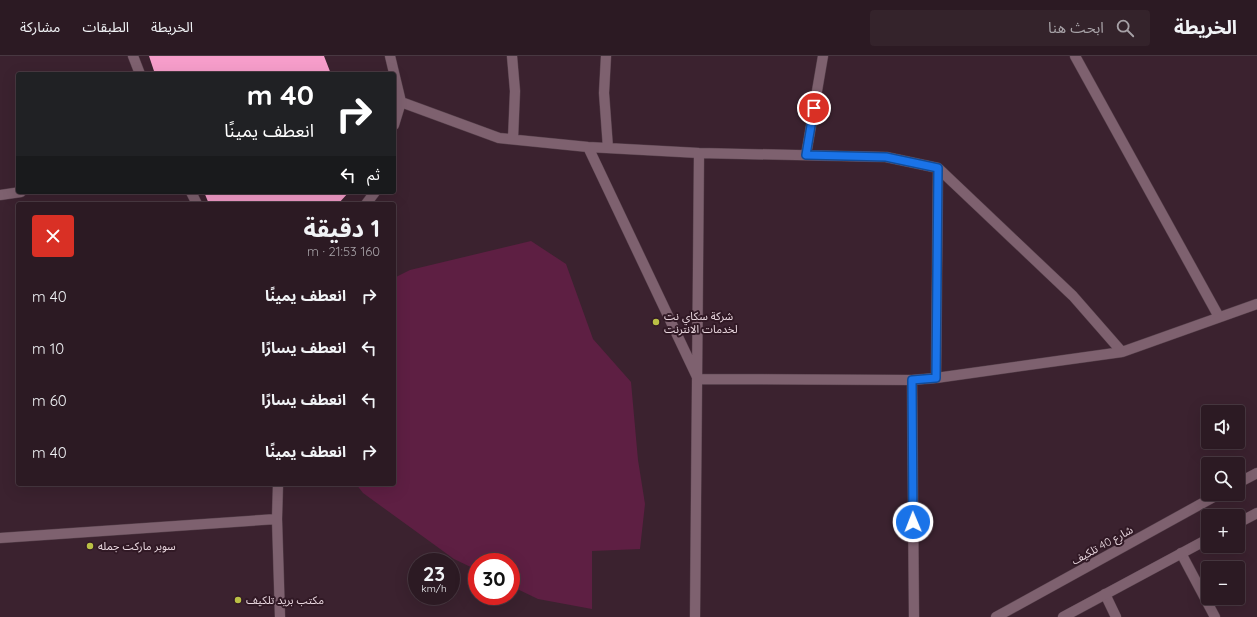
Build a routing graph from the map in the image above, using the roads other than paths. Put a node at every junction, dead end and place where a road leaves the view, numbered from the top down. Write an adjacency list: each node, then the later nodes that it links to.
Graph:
1 (133, 56): 7 (street)
2 (390, 56): 8 (street)
3 (512, 56): 12 (street)
4 (606, 56): 14 (street)
5 (823, 56): 16 (street)
6 (1075, 56): 21 (street)
7 (139, 72)
8 (394, 72)
9 (396, 81): 10 (street)
10 (401, 102): 11 (street); 12 (street)
11 (396, 118)
12 (513, 139): 13 (street)
13 (588, 147): 14 (street); 24 (street)
14 (608, 148): 15 (street)
15 (699, 153): 16 (street); 24 (street)
16 (806, 155): 17 (street)
17 (938, 168): 22 (street); 23 (street)
18 (16, 193): 19 (street)
19 (0, 195)
20 (1257, 304): 21 (street)
21 (1218, 317): 22 (street)
22 (1122, 352): 23 (street)
23 (936, 378): 25 (street)
24 (698, 379): 25 (street); 38 (street)
25 (912, 380): 39 (street)
26 (1257, 473): 27 (street)
27 (1245, 479)
28 (278, 486): 31 (street)
29 (1206, 501): 40 (street, شارع 40 تلكيف)
30 (1257, 513): 32 (street)
31 (277, 519): 33 (street); 37 (street)
32 (1245, 519)
33 (0, 538)
34 (1201, 543): 35 (street)
35 (1181, 554): 36 (street); 43 (street)
36 (1106, 594): 41 (street); 42 (street)
37 (280, 617)
38 (695, 617)
39 (914, 617)
40 (996, 617)
41 (1063, 617)
42 (1116, 617)
43 (1215, 617)

